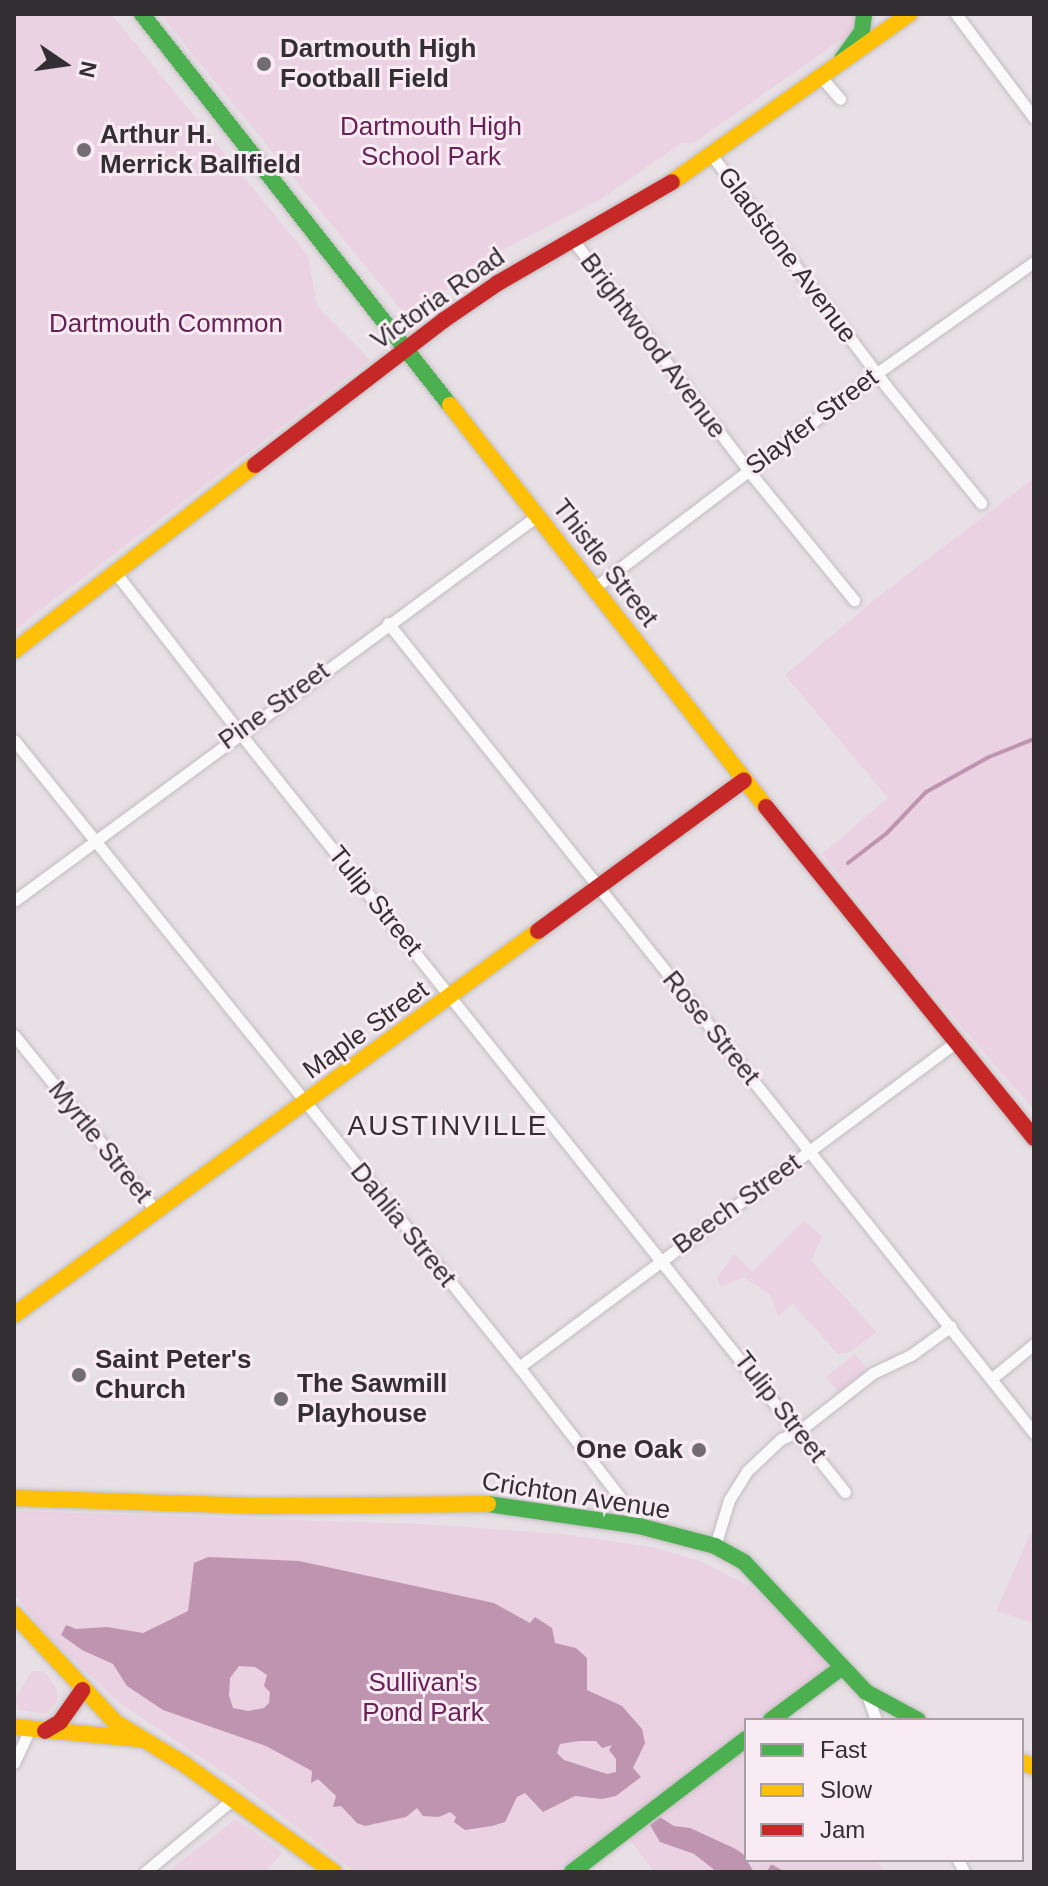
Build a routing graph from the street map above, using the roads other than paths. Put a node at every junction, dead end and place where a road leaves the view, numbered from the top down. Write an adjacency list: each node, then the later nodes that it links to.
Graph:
1 (142, 14): 12 (main road, Thistle Street)
2 (864, 14): 5 (main road)
3 (909, 14): 5 (main road, Victoria Road)
4 (956, 14): 8 (street)
5 (842, 59): 6 (main road, Victoria Road)
6 (821, 77): 7 (street); 9 (main road, Victoria Road)
7 (840, 99)
8 (1034, 118)
9 (713, 157): 10 (main road, Victoria Road); 13 (street, Gladstone Avenue)
10 (573, 240): 12 (main road, Victoria Road); 14 (street, Brightwood Avenue)
11 (1034, 262): 13 (street, Slayter Street)
12 (407, 347): 16 (main road, Thistle Street); 17 (main road, Victoria Road)
13 (877, 373): 14 (street, Slayter Street); 15 (street, Gladstone Avenue)
14 (748, 470): 18 (street, Slayter Street); 19 (street, Brightwood Avenue)
15 (981, 503)
16 (537, 516): 18 (main road, Thistle Street); 20 (street, Pine Street)
17 (115, 572): 21 (main road, Victoria Road); 22 (street, Tulip Street)
18 (594, 588): 24 (main road, Thistle Street)
19 (854, 600)
20 (388, 623): 22 (street, Pine Street); 26 (street, Rose Street)
21 (14, 651)
22 (239, 732): 25 (street, Pine Street); 28 (street, Tulip Street)
23 (14, 740): 25 (street, Dahlia Street)
24 (744, 780): 26 (main road, Maple Street); 30 (main road, Thistle Street)
25 (93, 842): 27 (street, Pine Street); 31 (street, Dahlia Street)
26 (598, 888): 28 (main road, Maple Street); 33 (street, Rose Street)
27 (14, 901)
28 (452, 996): 31 (main road, Maple Street); 35 (street, Tulip Street)
29 (14, 1035): 34 (street, Myrtle Street)
30 (956, 1042): 32 (main road, Thistle Street); 33 (street, Beech Street)
31 (306, 1104): 34 (main road, Maple Street); 39 (street, Dahlia Street)
32 (1034, 1138)
33 (810, 1151): 35 (street, Beech Street); 37 (street, Rose Street)
34 (156, 1211): 36 (main road, Maple Street)
35 (662, 1258): 39 (street, Beech Street); 41 (street, Tulip Street)
36 (14, 1315)
37 (951, 1326): 40 (street, Rose Street); 41 (street)
38 (1034, 1344): 40 (street)
39 (519, 1367): 45 (street, Dahlia Street)
40 (991, 1379): 42 (street, Rose Street)
41 (799, 1431): 43 (street, Tulip Street); 46 (street)
42 (1034, 1433)
43 (845, 1492)
44 (14, 1498): 45 (main road, Crichton Avenue)
45 (639, 1526): 46 (main road, Crichton Avenue)
46 (715, 1546): 48 (main road, Crichton Avenue)
47 (14, 1614): 49 (main road)
48 (841, 1668): 50 (main road, Crichton Avenue); 51 (main road)
49 (82, 1690): 54 (main road); 55 (main road)
50 (866, 1692): 52 (street); 53 (main road, Crichton Avenue)
51 (774, 1718)
52 (875, 1718)
53 (914, 1718)
54 (29, 1730): 55 (main road); 57 (street)
55 (140, 1740): 58 (main road)
56 (744, 1741): 61 (main road)
57 (14, 1763)
58 (234, 1798): 59 (street); 60 (main road)
59 (145, 1872)
60 (334, 1872)
61 (572, 1872)

